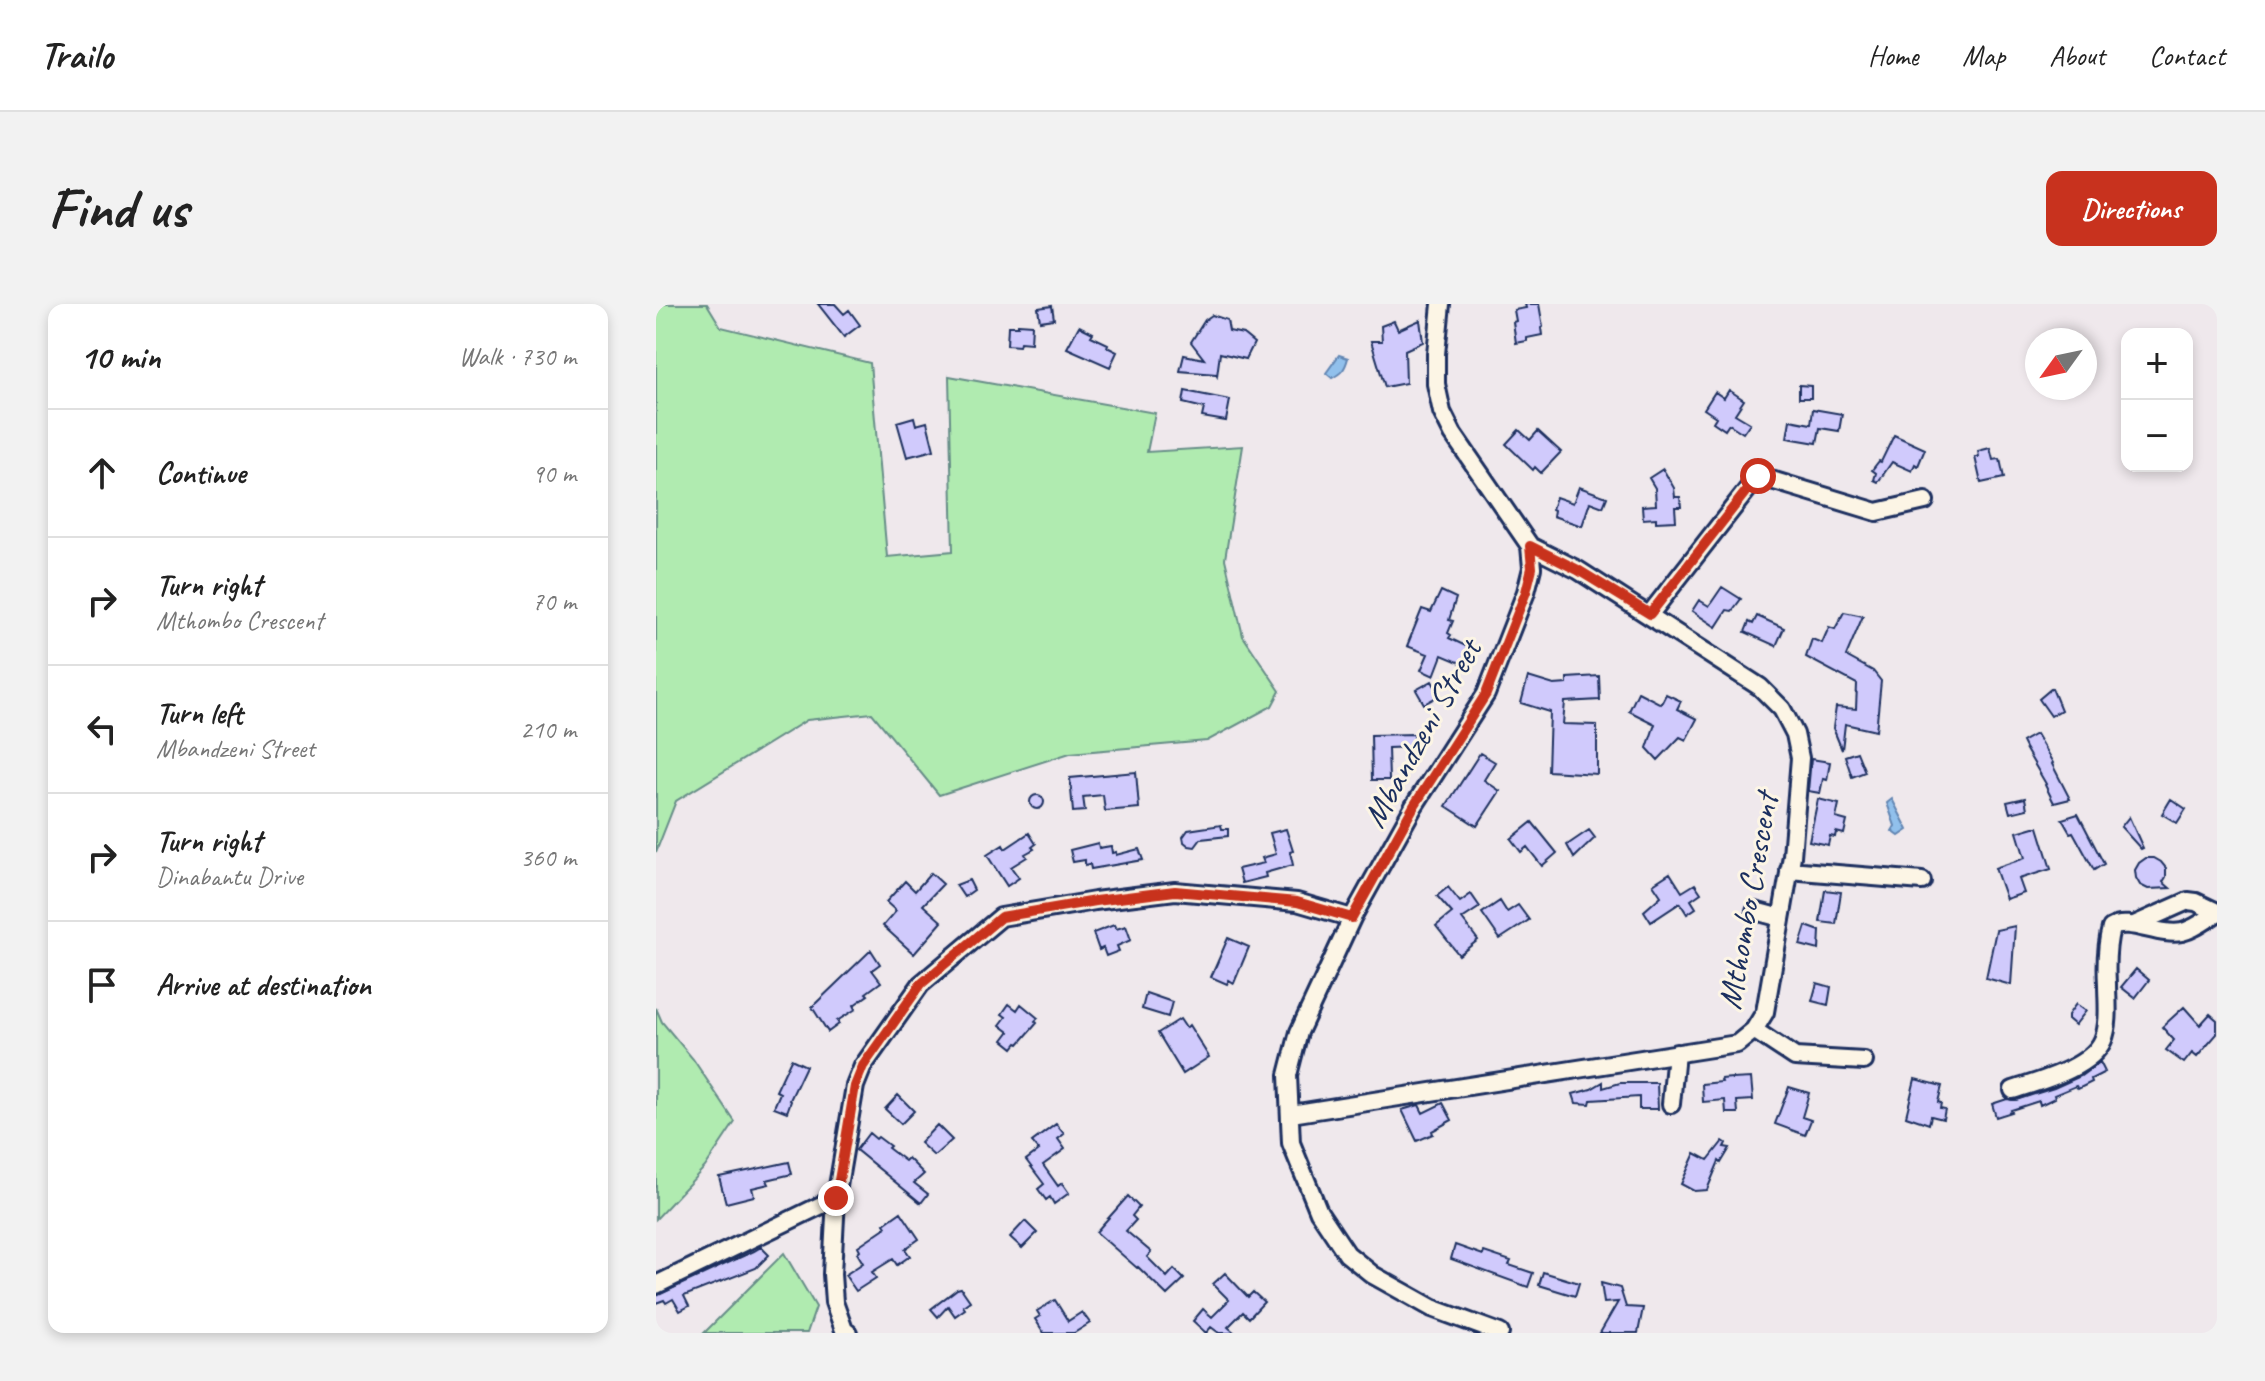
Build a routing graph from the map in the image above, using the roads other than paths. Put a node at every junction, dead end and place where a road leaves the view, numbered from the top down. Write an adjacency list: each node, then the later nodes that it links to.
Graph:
1 (1441, 304): 3 (street)
2 (1925, 501): 4 (street)
3 (1530, 546): 4 (street, Mthombo Crescent); 9 (street, Mbandzeni Street)
4 (1650, 614): 5 (street, Mthombo Crescent)
5 (1789, 870): 6 (street); 10 (street, Mthombo Crescent)
6 (1922, 881)
7 (1755, 911): 10 (street)
8 (2217, 912): 11 (street); 11 (street)
9 (1352, 918): 17 (street, Mbandzeni Street); 18 (street)
10 (1781, 918): 12 (street, Mthombo Crescent)
11 (2134, 925): 15 (street)
12 (1754, 1030): 13 (street, Mthombo Crescent); 14 (street)
13 (1676, 1053): 16 (street); 17 (street, Mthombo Crescent)
14 (1864, 1061)
15 (2013, 1090)
16 (1671, 1104)
17 (1291, 1114): 21 (street, Mbandzeni Street)
18 (836, 1198): 19 (street); 20 (street)
19 (656, 1285)
20 (848, 1333)
21 (1500, 1333)

